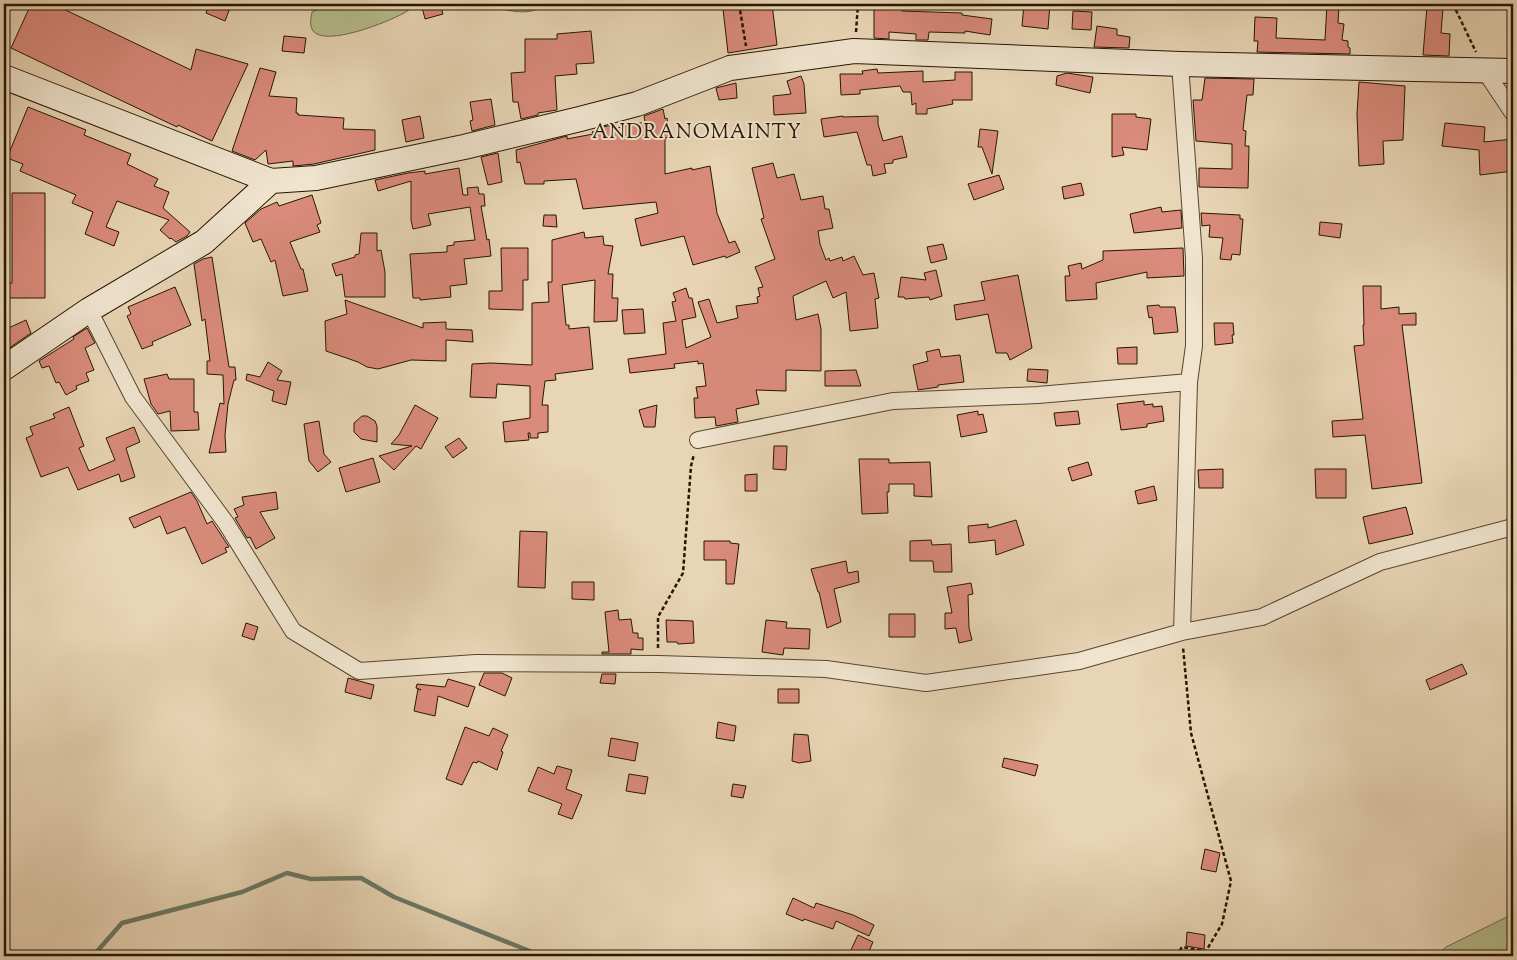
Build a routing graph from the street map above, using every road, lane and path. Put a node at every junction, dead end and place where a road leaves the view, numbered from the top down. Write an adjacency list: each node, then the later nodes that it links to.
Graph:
1 (739, 4): 6 (path)
2 (858, 4): 4 (path)
3 (1453, 4): 7 (path)
4 (854, 51): 5 (main road); 6 (main road)
5 (1180, 64): 7 (main road); 14 (street)
6 (750, 65): 11 (main road)
7 (1485, 71): 8 (main road); 10 (street)
8 (1513, 71)
9 (4, 77): 11 (main road)
10 (1513, 113)
11 (271, 181): 12 (main road)
12 (89, 310): 13 (main road); 18 (street)
13 (4, 368)
14 (1189, 382): 15 (street); 17 (street)
15 (698, 440): 18 (path)
16 (1513, 527): 17 (street)
17 (1182, 632): 18 (street); 19 (path)
18 (659, 664)
19 (1176, 956)

